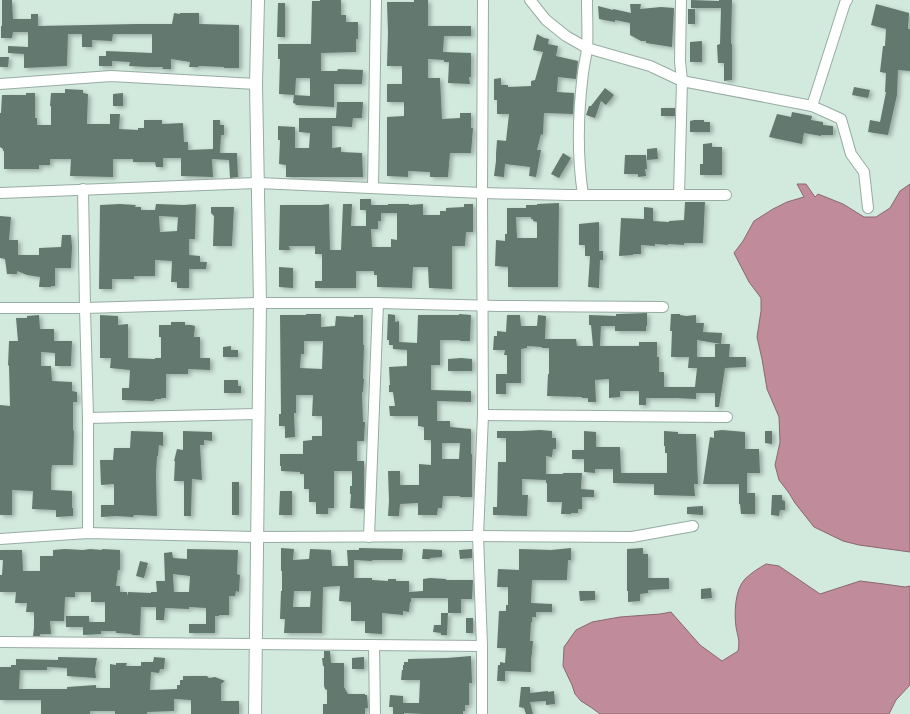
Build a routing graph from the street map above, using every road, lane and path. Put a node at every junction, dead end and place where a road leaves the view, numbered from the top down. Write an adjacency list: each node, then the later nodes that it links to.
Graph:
1 (258, 0): 11 (street)
2 (376, 0): 14 (street)
3 (484, 0): 17 (street)
4 (530, 0): 8 (street)
5 (587, 0): 8 (street)
6 (681, 0): 9 (street)
7 (847, 0): 12 (street)
8 (587, 48): 9 (street); 18 (street)
9 (682, 81): 12 (street); 19 (street)
10 (0, 84): 11 (street)
11 (256, 84): 13 (street)
12 (812, 106): 21 (street)
13 (258, 183): 14 (street); 15 (street); 22 (street)
14 (374, 188): 17 (street)
15 (83, 189): 16 (street); 27 (street)
16 (0, 193)
17 (482, 193): 18 (street); 24 (street)
18 (584, 195): 19 (street)
19 (679, 195): 20 (street)
20 (726, 195)
21 (868, 208)
22 (260, 303): 23 (street); 27 (street); 28 (street)
23 (378, 303): 24 (street); 36 (street)
24 (482, 305): 25 (street); 29 (street)
25 (663, 307)
26 (0, 308): 27 (street)
27 (85, 308): 31 (street)
28 (258, 414): 31 (street); 35 (street)
29 (483, 415): 30 (street); 34 (street)
30 (727, 417)
31 (88, 418): 33 (street)
32 (693, 526): 34 (street)
33 (88, 533): 35 (street); 37 (street)
34 (478, 536): 36 (street); 41 (street)
35 (258, 537): 36 (street); 39 (street)
36 (369, 537)
37 (0, 539)
38 (0, 642): 39 (street)
39 (256, 644): 40 (street); 42 (street)
40 (374, 645): 41 (street); 43 (street)
41 (482, 646): 44 (street)
42 (255, 714)
43 (375, 714)
44 (482, 714)

